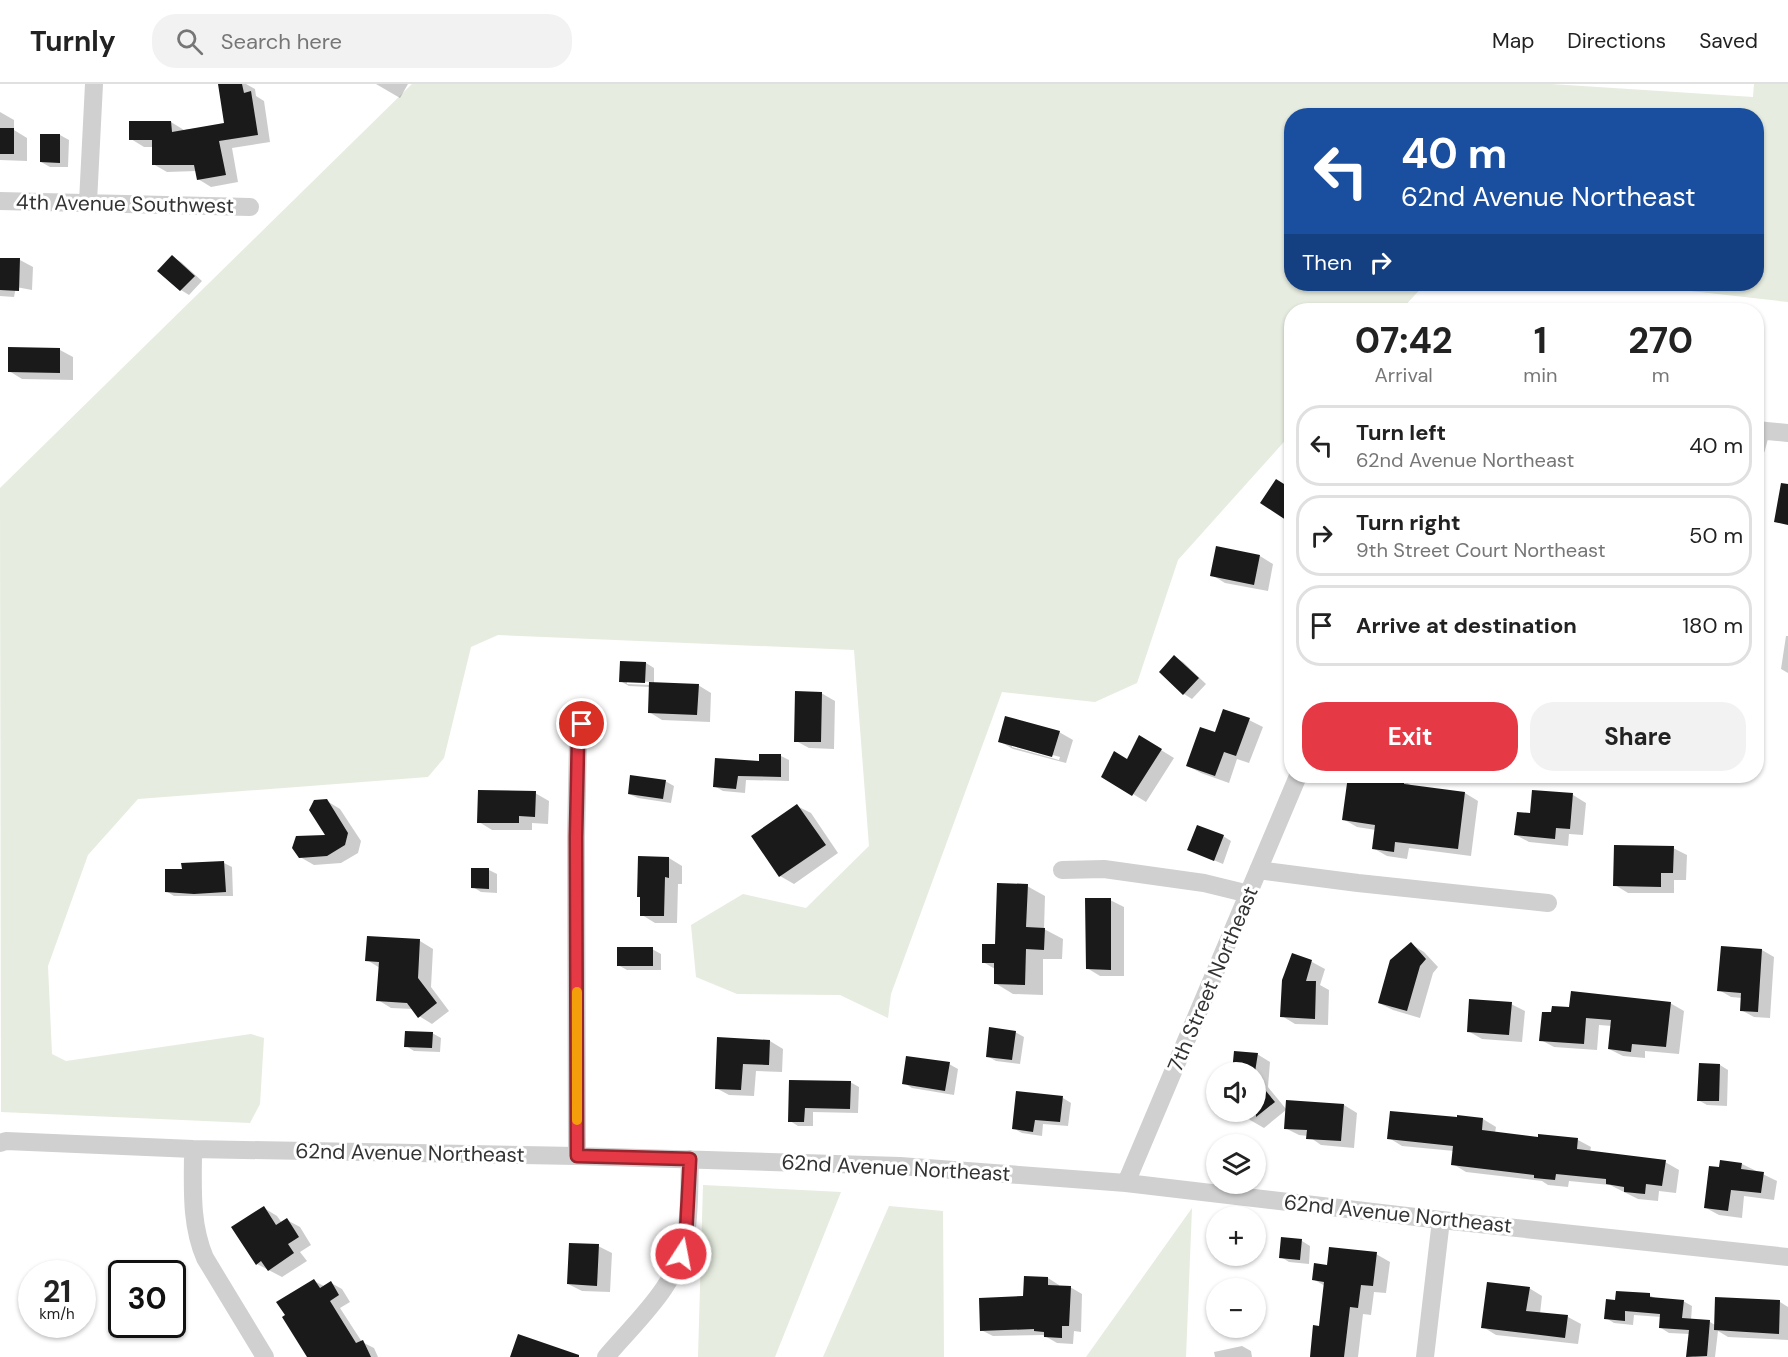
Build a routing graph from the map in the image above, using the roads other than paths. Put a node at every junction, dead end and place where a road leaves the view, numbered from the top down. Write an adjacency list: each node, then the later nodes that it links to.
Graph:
1 (94, 84): 3 (street)
2 (0, 201): 3 (street, 4th Avenue Southwest)
3 (88, 202): 4 (street, 4th Avenue Southwest)
4 (250, 207)
5 (1764, 431): 6 (street)
6 (1788, 433)
7 (582, 724): 15 (street)
8 (1295, 783): 10 (street, 7th Street Northeast)
9 (1062, 870): 11 (street)
10 (1258, 870): 11 (street, 7th Street Northeast); 12 (street)
11 (1249, 894): 17 (street, 7th Street Northeast)
12 (1548, 903)
13 (0, 1143): 14 (street, 62nd Avenue Northeast)
14 (193, 1149): 15 (street, 62nd Avenue Northeast); 20 (street)
15 (577, 1156): 16 (street, 62nd Avenue Northeast)
16 (690, 1159): 17 (street, 62nd Avenue Northeast); 21 (street)
17 (1126, 1183): 18 (street, 62nd Avenue Northeast)
18 (1442, 1220): 19 (street, 62nd Avenue Northeast); 22 (street)
19 (1788, 1257)
20 (265, 1357)
21 (606, 1357)
22 (1425, 1357)

